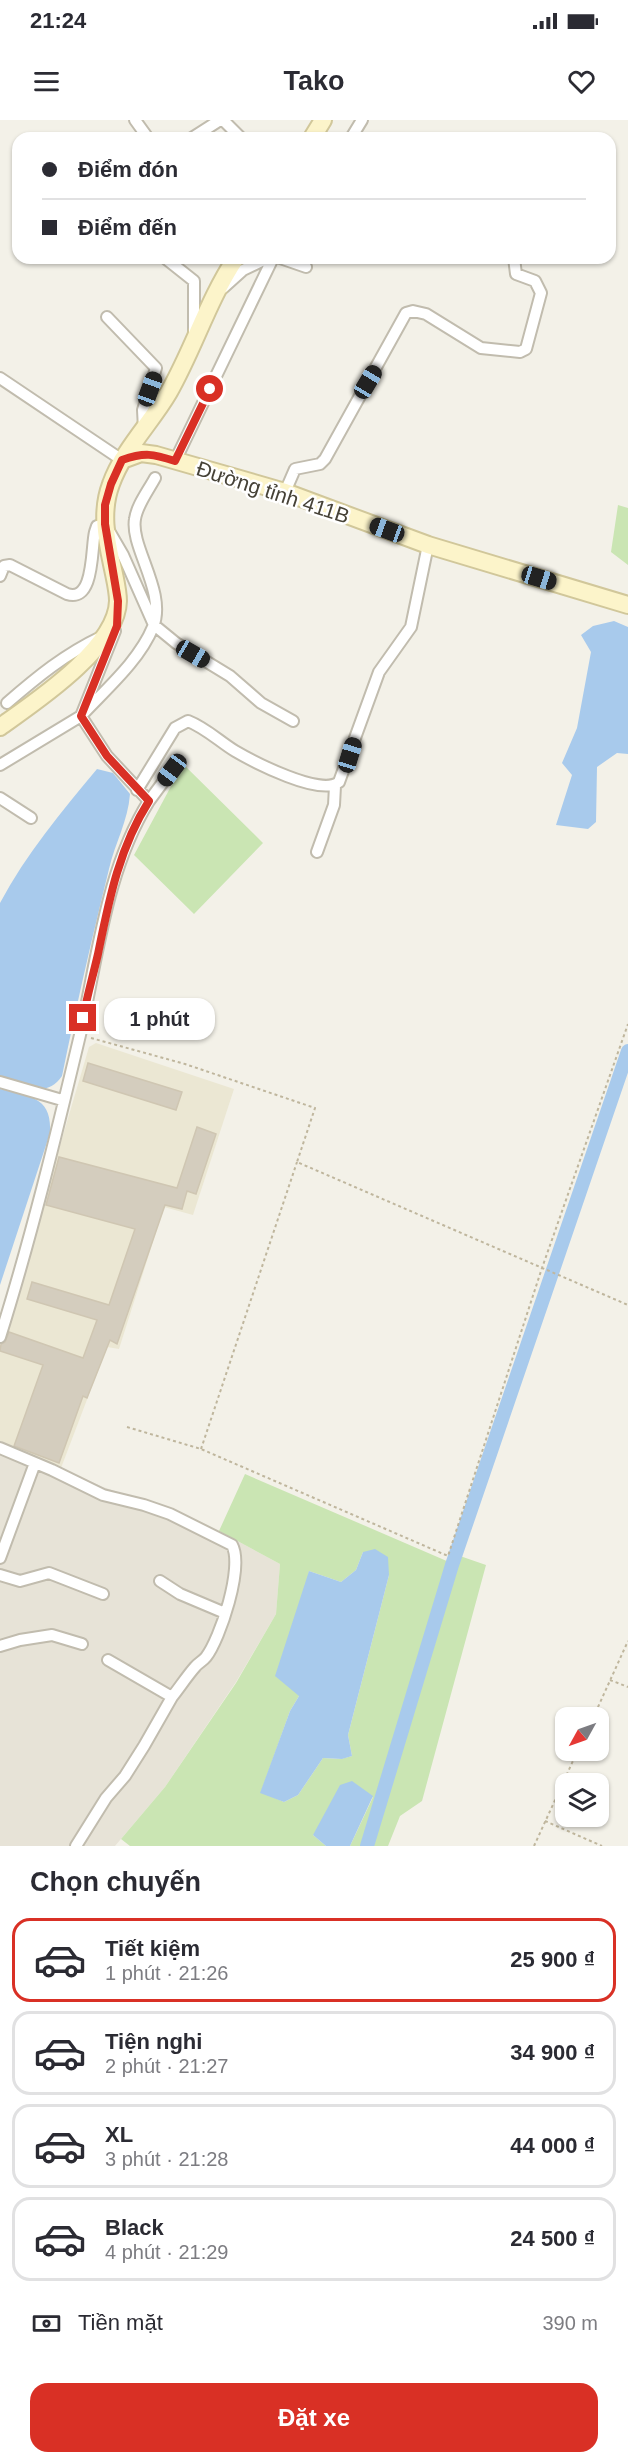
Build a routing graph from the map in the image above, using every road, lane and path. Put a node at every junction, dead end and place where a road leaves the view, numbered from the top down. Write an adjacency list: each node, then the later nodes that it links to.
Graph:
1 (222, 120): 2 (street); 3 (street)
2 (202, 132)
3 (235, 132)
4 (174, 264): 13 (street)
5 (233, 264): 11 (main road)
6 (256, 264): 11 (street)
7 (270, 264): 17 (street)
8 (297, 264): 10 (street)
9 (515, 264): 19 (street)
10 (306, 267)
11 (211, 302): 13 (main road)
12 (106, 317): 15 (street)
13 (194, 341): 15 (main road)
14 (0, 378): 16 (street)
15 (144, 430): 16 (main road)
16 (122, 460): 17 (main road, Đường tỉnh 411B); 20 (main road)
17 (175, 461): 19 (main road, Đường tỉnh 411B)
18 (155, 478): 25 (street)
19 (285, 492): 21 (main road, Đường tỉnh 411B)
20 (105, 524): 22 (street); 24 (main road); 25 (street)
21 (428, 545): 23 (main road, Đường tỉnh 411B); 36 (street)
22 (0, 576)
23 (628, 605)
24 (116, 613): 26 (main road); 31 (street)
25 (154, 625): 31 (street); 32 (street)
26 (104, 635): 27 (main road); 28 (street)
27 (57, 685): 28 (street); 29 (main road)
28 (3, 704)
29 (26, 708): 30 (street); 33 (main road)
30 (0, 716)
31 (81, 716): 34 (street); 37 (street)
32 (293, 721)
33 (0, 728)
34 (0, 765)
35 (172, 770): 39 (street)
36 (335, 786): 37 (street); 41 (street)
37 (136, 790): 39 (street)
38 (0, 798): 40 (street)
39 (149, 801): 43 (street)
40 (31, 818)
41 (317, 852)
42 (628, 1023): 47 (path)
43 (80, 1035): 45 (street); 46 (path)
44 (0, 1082): 45 (street)
45 (63, 1100): 49 (street)
46 (297, 1162): 47 (path); 52 (path)
47 (542, 1268): 48 (path); 52 (path)
48 (628, 1305)
49 (0, 1337)
50 (127, 1427): 52 (path)
51 (0, 1448): 53 (street)
52 (201, 1449)
53 (35, 1462): 54 (street); 58 (street)
54 (0, 1558)
55 (0, 1575): 57 (street)
56 (160, 1581): 58 (street)
57 (103, 1594)
58 (225, 1613): 65 (street)
59 (628, 1641): 63 (path)
60 (82, 1644): 61 (street)
61 (0, 1646)
62 (108, 1659): 65 (street)
63 (610, 1680): 64 (path); 66 (path)
64 (628, 1687)
65 (172, 1697): 69 (street)
66 (598, 1707)
67 (573, 1761): 68 (path)
68 (545, 1821): 70 (path); 71 (path)
69 (76, 1846)
70 (534, 1846)
71 (602, 1846)

